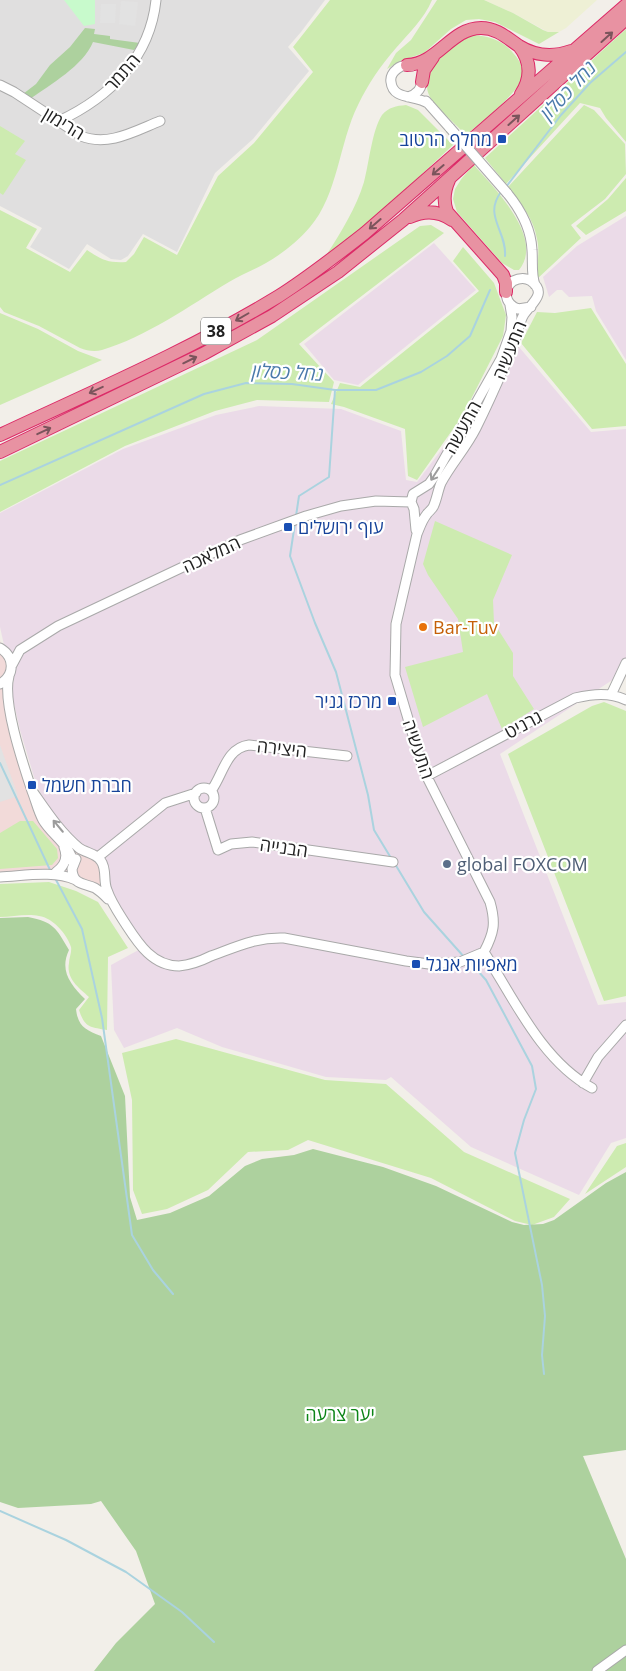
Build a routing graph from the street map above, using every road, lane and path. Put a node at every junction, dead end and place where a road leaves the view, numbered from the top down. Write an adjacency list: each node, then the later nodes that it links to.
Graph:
1 (156, 0): 13 (street, התמר)
2 (626, 5): 5 (highway, 38)
3 (626, 19): 15 (highway, 38, one-way to 3)
4 (519, 46): 5 (highway); 6 (highway); 11 (highway)
5 (576, 49): 11 (highway, 38)
6 (437, 53): 7 (highway); 8 (highway)
7 (407, 65): 8 (street); 10 (street)
8 (422, 83): 10 (street); 12 (street)
9 (0, 85): 13 (street, הרימון)
10 (408, 97): 12 (street)
11 (514, 103): 24 (highway, 38, one-way to 24)
12 (429, 104): 18 (street, bridge)
13 (59, 121): 14 (street, הרימון)
14 (160, 121)
15 (452, 176): 16 (highway, 38); 17 (highway)
16 (403, 220): 17 (highway); 25 (highway, 38, one-way to 16)
17 (456, 224): 19 (highway)
18 (532, 259): 20 (street); 21 (street)
19 (498, 269): 20 (highway); 22 (highway)
20 (518, 279): 21 (street); 22 (street)
21 (535, 286): 23 (street)
22 (508, 298): 23 (street); 26 (street, התעשה, one-way to 26)
23 (530, 307): 27 (street, התעשיה)
24 (0, 436)
25 (0, 452)
26 (422, 489): 27 (street); 28 (street)
27 (435, 500): 29 (street)
28 (413, 505): 29 (street); 30 (street, התעשיה); 31 (street, המלאכה)
29 (429, 511): 30 (street, התעשיה)
30 (417, 534): 42 (street, התעשיה)
31 (24, 647): 32 (street, המלאכה); 34 (street, המלאכה)
32 (1, 649): 34 (street)
33 (626, 663): 38 (street)
34 (12, 665): 35 (street, המלאכה)
35 (9, 676): 36 (street); 40 (street)
36 (0, 684)
37 (0, 691): 40 (street)
38 (611, 695): 39 (street, גרניט); 42 (street, גרניט)
39 (626, 700)
40 (9, 703): 44 (street)
41 (348, 756): 43 (street, היצירה)
42 (427, 776): 58 (street, התעשיה)
43 (211, 791): 45 (street); 46 (street)
44 (33, 792): 47 (street); 48 (street, one-way to 44)
45 (196, 793): 46 (street); 48 (street)
46 (205, 808): 49 (street, הבנייה)
47 (62, 845): 50 (street); 51 (street)
48 (94, 855): 50 (street); 52 (street)
49 (393, 862)
50 (73, 864): 51 (street); 55 (street)
51 (56, 872): 53 (street)
52 (104, 873): 56 (street); 57 (street)
53 (45, 874): 54 (street); 55 (street)
54 (0, 878)
55 (76, 880): 56 (street)
56 (87, 886): 57 (street)
57 (111, 902): 58 (street)
58 (484, 952): 60 (street)
59 (626, 1025): 60 (street)
60 (583, 1083): 61 (street)
61 (592, 1088)
62 (626, 1650): 63 (street)
63 (596, 1671)

